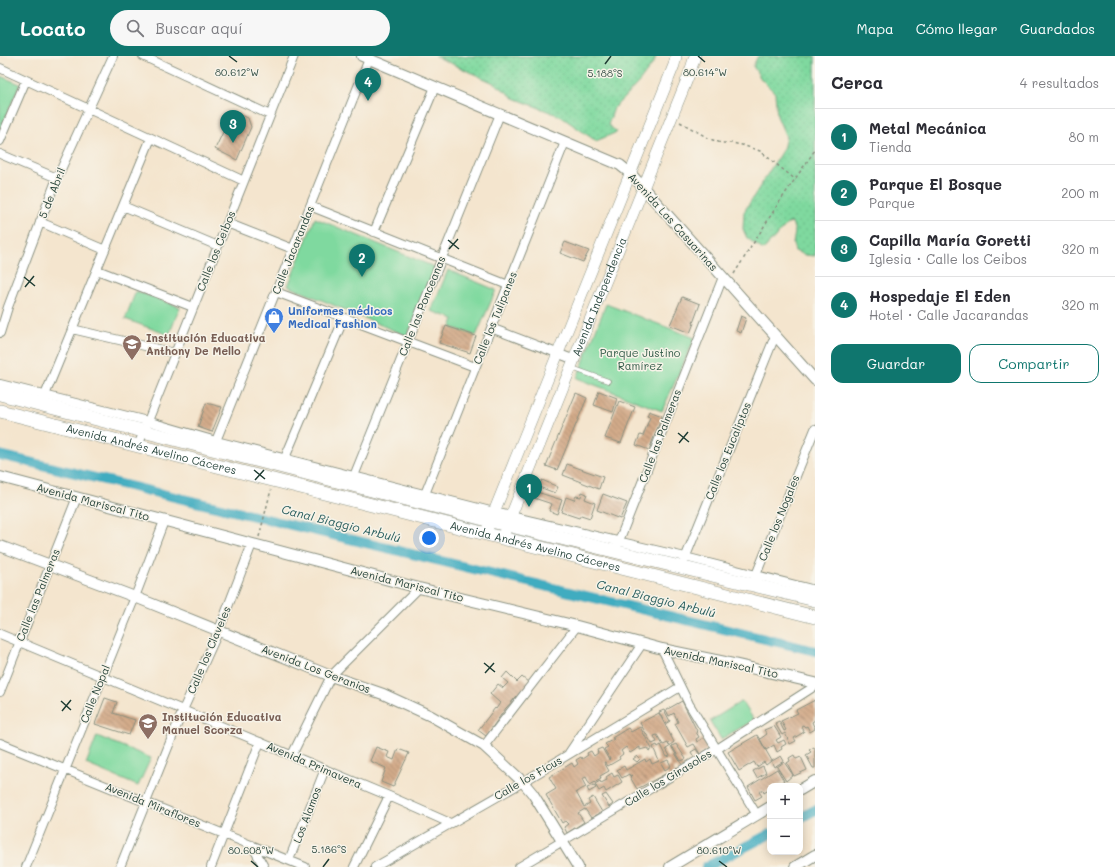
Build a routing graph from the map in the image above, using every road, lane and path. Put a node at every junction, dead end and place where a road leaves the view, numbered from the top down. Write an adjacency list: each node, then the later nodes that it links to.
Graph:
1 (113, 56): 10 (street, 5 de Abril)
2 (143, 56): 12 (street)
3 (294, 56): 12 (street, Calle los Ceibos)
4 (676, 56): 19 (main road, Avenida Independencia)
5 (695, 56): 13 (main road, Avenida Independencia)
6 (366, 57): 9 (street, Avenida Las Casuarinas); 25 (street, Calle Jacarandas)
7 (0, 68): 8 (street)
8 (26, 80): 10 (street); 15 (street)
9 (435, 87): 11 (street, Avenida Las Casuarinas); 28 (street)
10 (89, 109): 14 (street); 20 (street, 5 de Abril)
11 (500, 114): 16 (street, Avenida Las Casuarinas); 32 (street, Calle las Ponceanas)
12 (270, 115): 22 (street, Calle los Ceibos)
13 (672, 117): 21 (path); 23 (main road, Avenida Independencia)
14 (151, 138): 22 (street); 24 (street)
15 (0, 141)
16 (565, 142): 19 (street, Avenida Las Casuarinas); 35 (street, Calle los Tulipanes)
17 (815, 150): 21 (path)
18 (0, 154): 20 (street)
19 (631, 174): 23 (street, Avenida Las Casuarinas); 46 (main road, Avenida Independencia)
20 (57, 178): 26 (street, 5 de Abril)
21 (796, 180): 34 (path)
22 (244, 181): 27 (street, Calle los Ceibos)
23 (643, 188): 34 (street, Avenida Las Casuarinas); 47 (main road, Avenida Independencia)
24 (123, 206): 29 (street); 31 (street)
25 (310, 206): 28 (street); 30 (street, Calle Jacarandas)
26 (40, 222): 31 (street); 37 (street, 5 de Abril)
27 (227, 223): 29 (street, Calle los Ceibos); 30 (street)
28 (374, 232): 32 (street)
29 (218, 246): 38 (street, Calle los Ceibos)
30 (293, 249): 36 (street, Calle Jacarandas)
31 (105, 250): 33 (street)
32 (442, 259): 35 (street); 44 (street, Calle las Ponceanas)
33 (96, 270): 38 (street); 41 (street)
34 (725, 280): 43 (street, Avenida Las Casuarinas); 72 (street, Calle las Palmeras)
35 (508, 285): 40 (street, Calle los Tulipanes)
36 (276, 292): 39 (street); 57 (street, Calle Jacarandas)
37 (4, 306): 42 (street, 5 de Abril)
38 (193, 307): 45 (street, Calle los Ceibos)
39 (344, 318): 44 (street); 59 (street)
40 (491, 328): 46 (street); 48 (street, Calle los Tulipanes)
41 (72, 329): 45 (street); 53 (street)
42 (0, 333)
43 (775, 336): 49 (street, Avenida Las Casuarinas); 73 (street, Calle los Eucaliptos)
44 (408, 342): 48 (street); 60 (street, Calle las Ponceanas)
45 (175, 353): 55 (street, Calle los Ceibos)
46 (558, 354): 47 (street); 65 (main road, Avenida Independencia)
47 (573, 364): 50 (lane); 67 (main road, Avenida Independencia)
48 (475, 367): 63 (street, Calle los Tulipanes)
49 (815, 380)
50 (608, 381)
51 (0, 384): 53 (street, Avenida Andrés Avelino Cáceres)
52 (0, 394): 53 (highway, Avenida Andrés Avelino Cáceres)
53 (43, 400): 55 (highway, Avenida Andrés Avelino Cáceres)
54 (0, 411): 58 (highway, Avenida Andrés Avelino Cáceres)
55 (145, 426): 57 (street, Avenida Andrés Avelino Cáceres); 58 (street, Calle los Ceibos); 65 (highway, Avenida Andrés Avelino Cáceres)
56 (815, 429): 75 (street, Calle los Nogales)
57 (216, 441): 59 (street, Avenida Andrés Avelino Cáceres)
58 (138, 446): 62 (highway, Avenida Andrés Avelino Cáceres)
59 (285, 458): 60 (street, Avenida Andrés Avelino Cáceres)
60 (354, 476): 63 (street, Avenida Andrés Avelino Cáceres)
61 (0, 477): 64 (street, Avenida Mariscal Tito)
62 (273, 480): 68 (highway, Avenida Andrés Avelino Cáceres); 70 (path)
63 (425, 494): 65 (street, Avenida Andrés Avelino Cáceres)
64 (77, 497): 66 (street, Avenida Mariscal Tito); 74 (street, Calle las Palmeras)
65 (493, 517): 67 (highway, Avenida Andrés Avelino Cáceres); 68 (main road, Avenida Independencia)
66 (164, 520): 70 (street, Avenida Mariscal Tito); 78 (street, Calle Nopal)
67 (510, 521): 69 (main road, Avenida Independencia); 72 (highway, Avenida Andrés Avelino Cáceres)
68 (486, 534): 69 (highway, Avenida Andrés Avelino Cáceres)
69 (502, 538): 80 (highway, Avenida Andrés Avelino Cáceres)
70 (255, 541): 76 (street, Avenida Mariscal Tito); 82 (street, Calle los Claveles)
71 (0, 546): 74 (street, Avenida Los Geranios)
72 (618, 546): 73 (highway, Avenida Andrés Avelino Cáceres)
73 (683, 562): 75 (highway, Avenida Andrés Avelino Cáceres)
74 (50, 565): 78 (street, Avenida Los Geranios); 84 (street, Calle las Palmeras)
75 (754, 580): 77 (street, Avenida Andrés Avelino Cáceres); 79 (highway, Avenida Andrés Avelino Cáceres)
76 (419, 588): 81 (street, Avenida Mariscal Tito); 87 (street)
77 (815, 590)
78 (135, 597): 82 (street, Avenida Los Geranios); 88 (street, Calle Nopal)
79 (815, 600)
80 (815, 617)
81 (577, 626): 85 (street, Avenida Mariscal Tito); 96 (street)
82 (219, 630): 87 (street, Avenida Los Geranios); 93 (street, Calle los Claveles)
83 (0, 634): 84 (street, Avenida Primavera)
84 (19, 642): 88 (street, Avenida Primavera); 92 (street, Calle las Palmeras)
85 (642, 644): 86 (street, Avenida Mariscal Tito); 99 (street)
86 (662, 649): 89 (street, Avenida Mariscal Tito); 91 (street)
87 (331, 676): 96 (street, Avenida Los Geranios); 98 (street)
88 (102, 677): 93 (street, Avenida Primavera); 100 (street, Calle Nopal)
89 (815, 683)
90 (815, 686): 97 (street, Calle los Girasoles)
91 (680, 687): 97 (street); 99 (street, Calle los Ficus)
92 (0, 692)
93 (183, 710): 94 (street, Avenida Primavera); 106 (street, Calle los Claveles)
94 (260, 742): 98 (street, Avenida Primavera); 110 (street)
95 (0, 743): 100 (street, Avenida Miraflores)
96 (484, 746): 103 (street, Avenida Los Geranios)
97 (717, 749): 108 (street); 111 (street, Calle los Girasoles)
98 (292, 755): 101 (street, Avenida Primavera)
99 (567, 755): 103 (street, Calle los Ficus)
100 (65, 769): 106 (street, Avenida Miraflores); 115 (street, Calle Nopal)
101 (325, 769): 105 (street, Avenida Primavera); 114 (street, Los Alamos)
102 (815, 781): 104 (street)
103 (523, 782): 109 (street, Calle los Ficus); 111 (street, Avenida Los Geranios)
104 (803, 788)
105 (389, 796): 109 (street, Avenida Primavera); 120 (street)
106 (146, 802): 110 (street, Avenida Miraflores); 116 (street, Calle los Claveles)
107 (767, 809): 108 (street)
108 (757, 815): 124 (street)
109 (450, 823): 121 (street, Calle los Ficus)
110 (225, 834): 112 (street, Avenida Miraflores); 117 (street)
111 (562, 842): 122 (street, Calle los Girasoles); 123 (street, Avenida Los Geranios)
112 (252, 845): 114 (street, Avenida Miraflores); 118 (street)
113 (815, 856): 125 (street)
114 (289, 860): 119 (street, Avenida Miraflores)
115 (26, 867)
116 (120, 867)
117 (211, 867)
118 (264, 867)
119 (306, 867)
120 (354, 867)
121 (375, 867)
122 (519, 867)
123 (578, 867)
124 (670, 867)
125 (795, 867)

